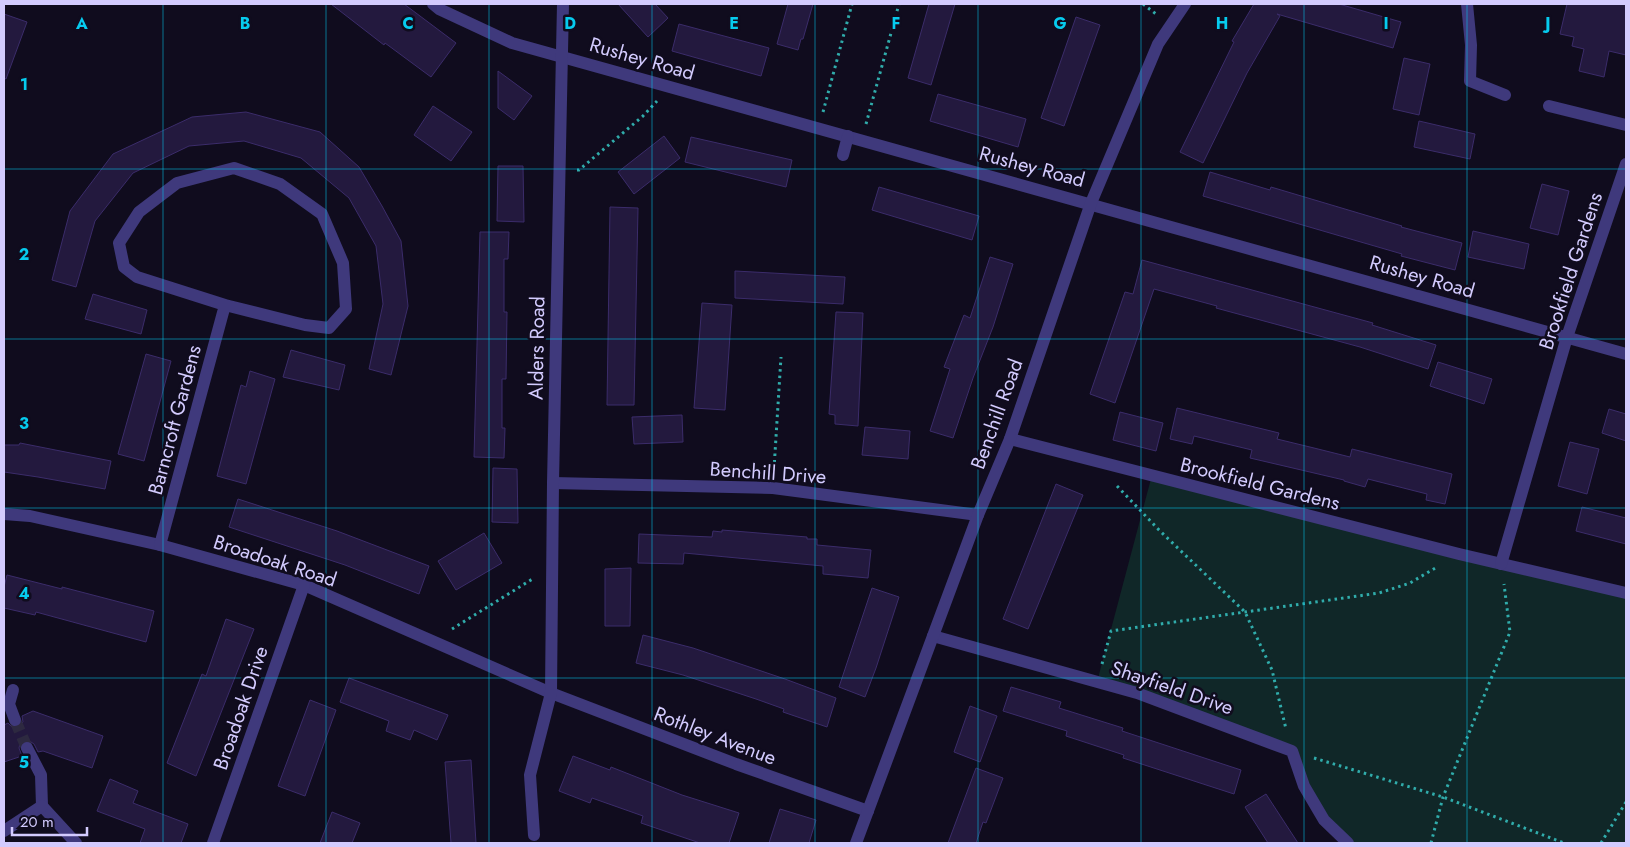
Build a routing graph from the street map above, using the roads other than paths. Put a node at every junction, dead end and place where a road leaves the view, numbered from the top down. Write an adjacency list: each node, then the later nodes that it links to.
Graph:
1 (433, 4): 5 (street, Rushey Road)
2 (563, 4): 5 (street, Alders Road)
3 (1185, 4): 12 (street, Benchill Road)
4 (1467, 4): 6 (street)
5 (562, 56): 9 (street, Rushey Road); 17 (street, Alders Road)
6 (1505, 95)
7 (1549, 106): 8 (street)
8 (1626, 125)
9 (848, 136): 10 (street); 12 (street, Rushey Road)
10 (843, 155)
11 (1626, 164): 14 (street, Brookfield Gardens)
12 (1091, 203): 14 (street, Rushey Road); 16 (street, Benchill Road)
13 (225, 305): 13 (street); 20 (street, Barncroft Gardens)
14 (1567, 337): 15 (street, Rushey Road); 21 (street, Brookfield Gardens)
15 (1626, 354)
16 (1010, 439): 19 (street, Benchill Road); 21 (street, Brookfield Gardens)
17 (553, 483): 19 (street, Benchill Drive); 26 (street, Alders Road)
18 (4, 514): 20 (street, Broadoak Road)
19 (978, 515): 24 (street, Benchill Road)
20 (160, 545): 22 (street, Broadoak Road)
21 (1501, 564): 23 (street, Brookfield Gardens)
22 (304, 586): 26 (street, Broadoak Road); 34 (street, Broadoak Drive)
23 (1626, 593)
24 (933, 636): 30 (street, Benchill Road); 36 (street, Shayfield Drive)
25 (13, 690): 27 (street)
26 (551, 694): 30 (street, Rothley Avenue); 32 (street, Alders Road)
27 (15, 720)
28 (27, 748): 29 (street)
29 (42, 806): 31 (street); 33 (street)
30 (868, 811): 35 (street, Benchill Road)
31 (4, 831)
32 (534, 835)
33 (76, 843)
34 (213, 843)
35 (856, 843)
36 (1348, 843)

